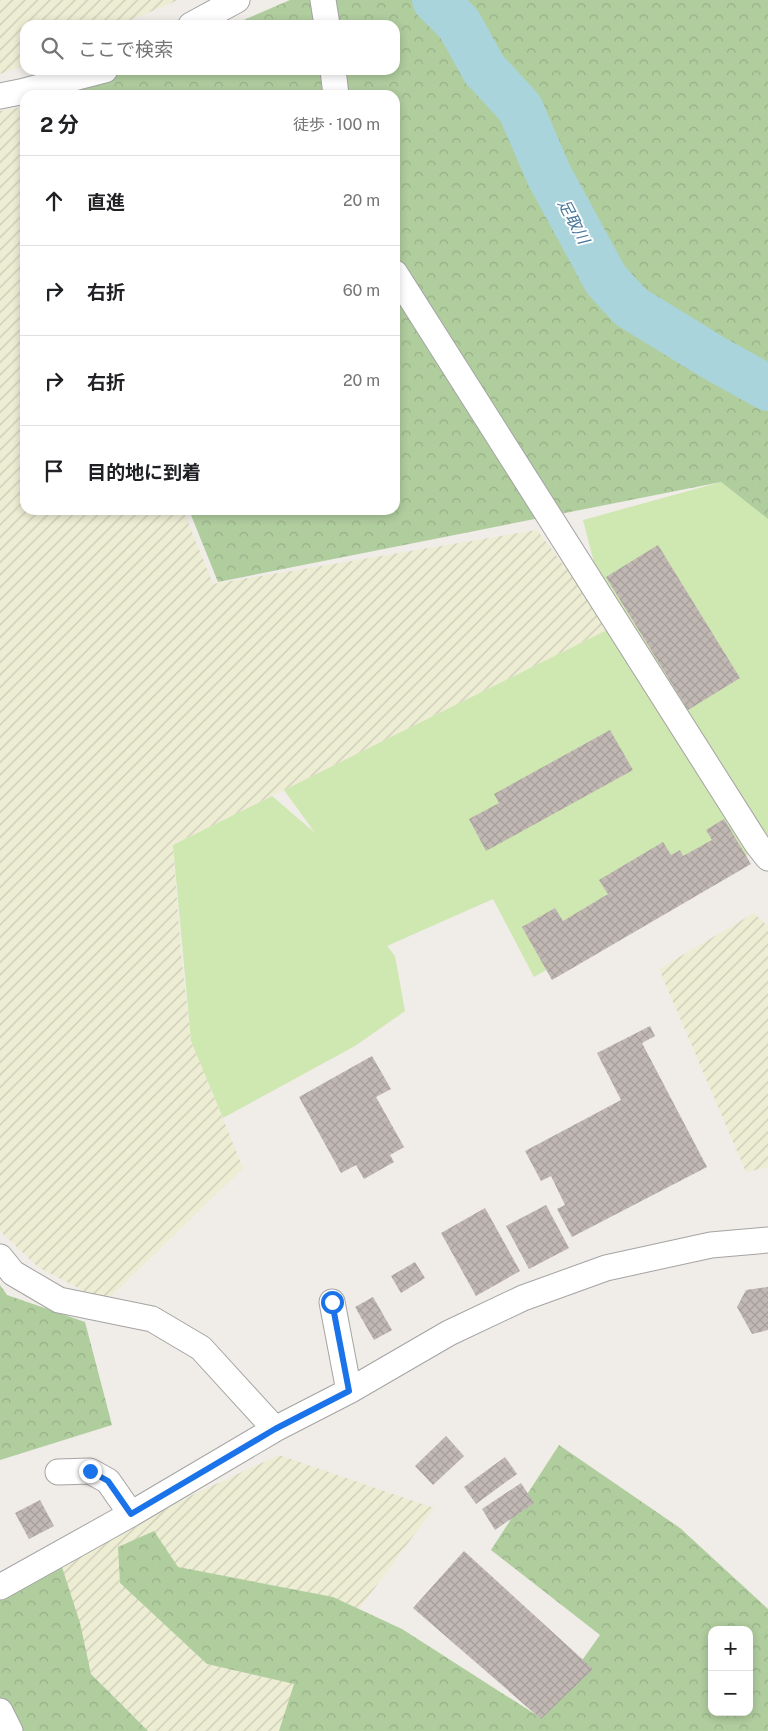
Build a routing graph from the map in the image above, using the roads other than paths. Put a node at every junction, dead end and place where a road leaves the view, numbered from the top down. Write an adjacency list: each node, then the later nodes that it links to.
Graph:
1 (237, 0): 3 (street)
2 (323, 0): 4 (street)
3 (200, 20)
4 (326, 20)
5 (86, 75): 7 (street)
6 (334, 75): 8 (street)
7 (28, 90)
8 (335, 90)
9 (20, 92): 10 (street)
10 (0, 96)
11 (400, 281): 12 (street)
12 (768, 858)
13 (768, 1240): 16 (street)
14 (0, 1257): 17 (street)
15 (332, 1302): 16 (street)
16 (349, 1391): 17 (street)
17 (275, 1429): 19 (street)
18 (58, 1472): 19 (street)
19 (131, 1514): 20 (street)
20 (0, 1587)
21 (0, 1711): 22 (street)
22 (10, 1731)

